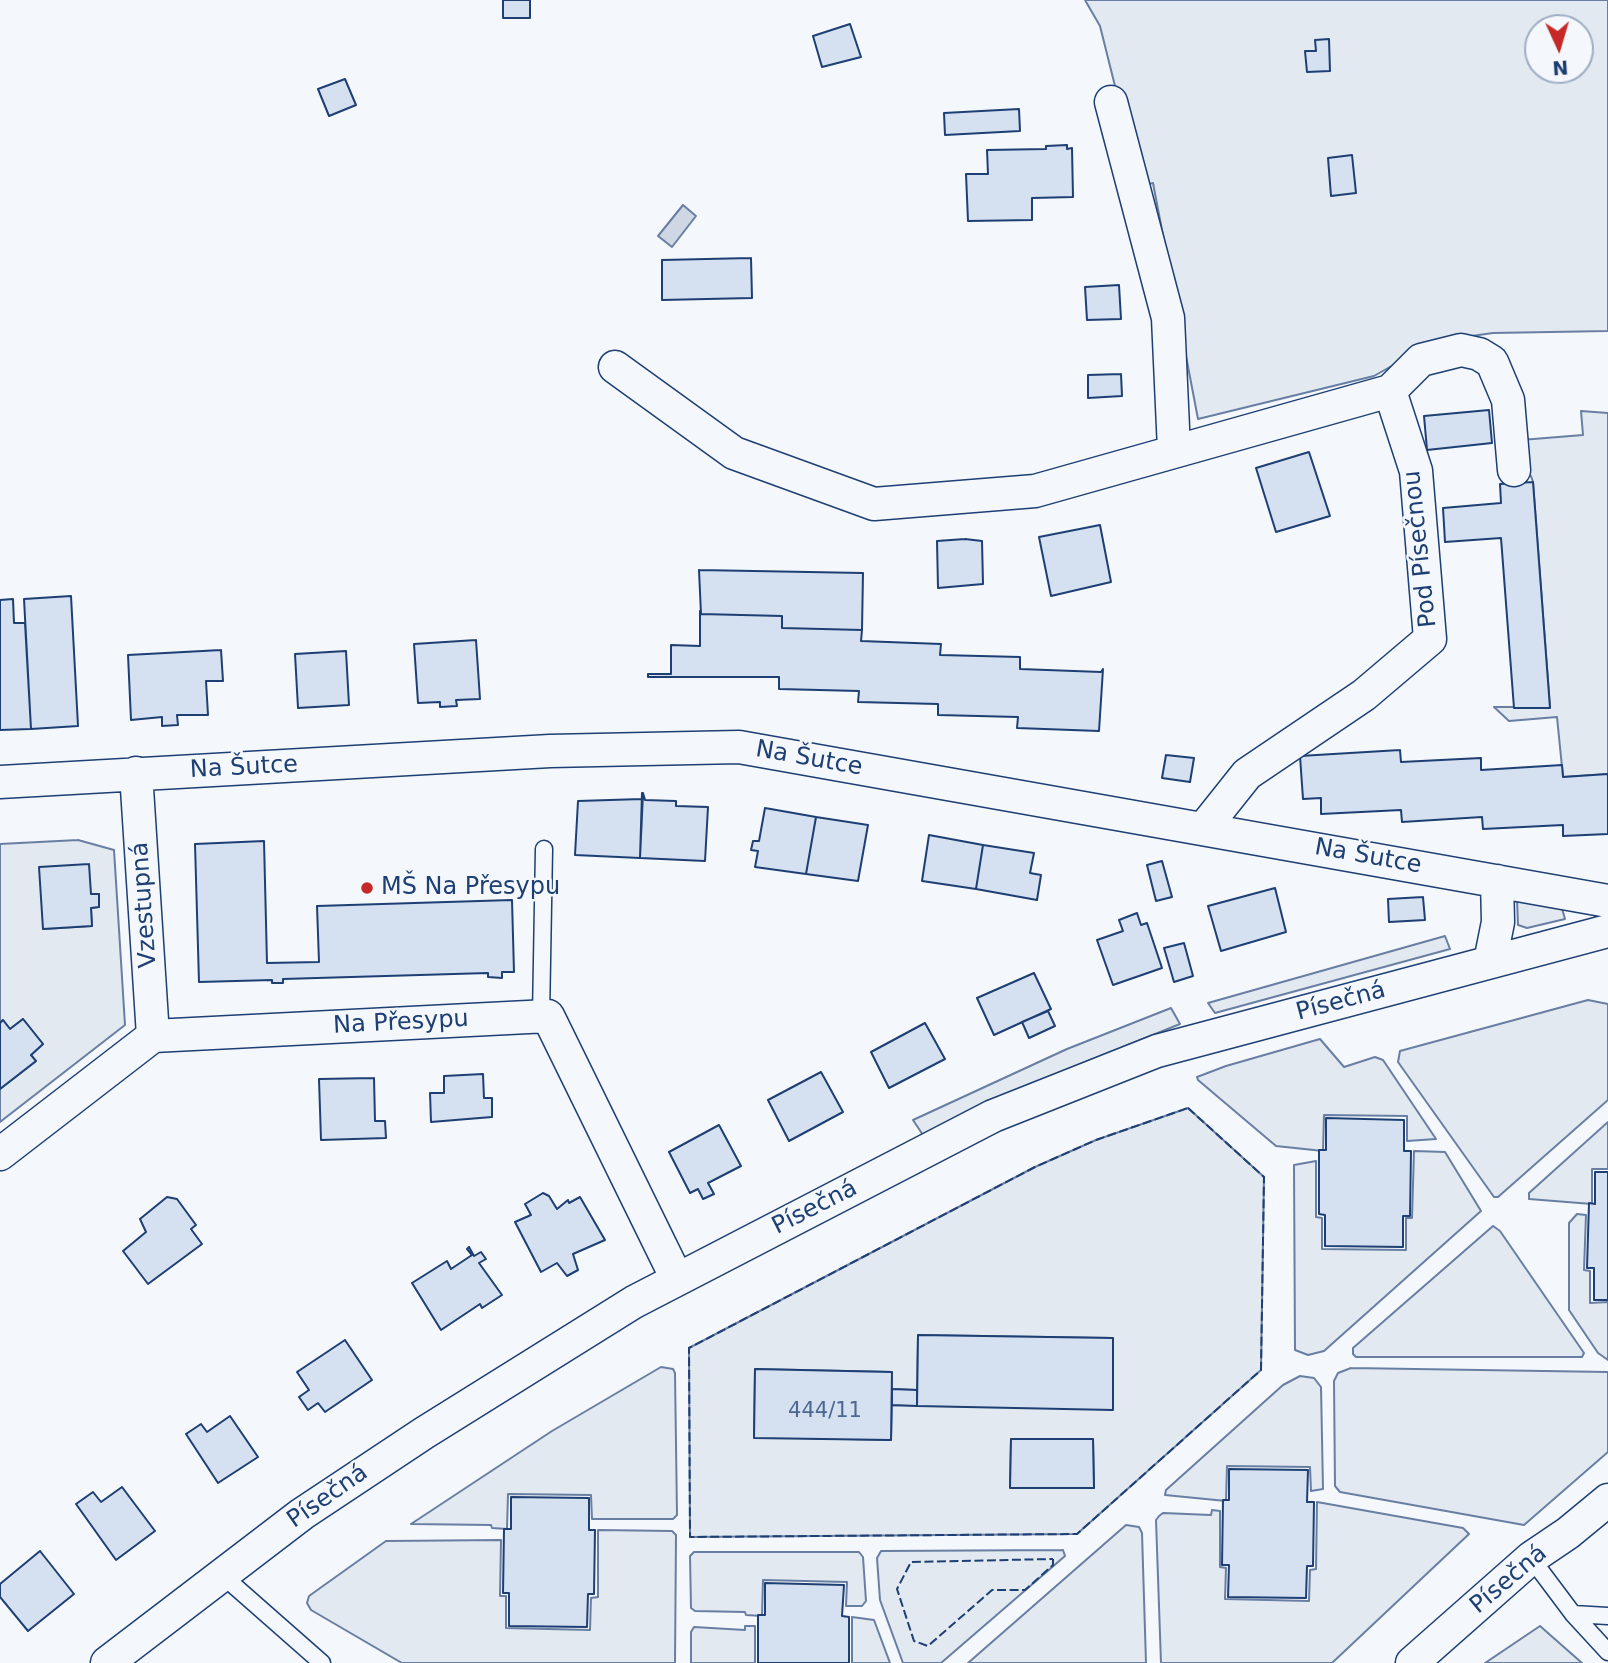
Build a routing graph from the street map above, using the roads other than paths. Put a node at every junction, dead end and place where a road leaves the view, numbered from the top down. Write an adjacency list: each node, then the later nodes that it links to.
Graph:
1 (1111, 102): 4 (street)
2 (615, 367): 4 (street)
3 (1390, 391): 4 (street); 5 (street); 8 (street, Pod Písečnou)
4 (1174, 450)
5 (1514, 470)
6 (136, 774): 7 (street, Na Šutce); 8 (street, Na Šutce); 15 (street, Vzestupná)
7 (0, 782)
8 (1204, 828): 10 (street, Na Šutce)
9 (544, 849): 14 (lane)
10 (1497, 881): 11 (street, Na Šutce); 13 (street)
11 (1608, 901)
12 (1608, 930): 13 (street, Písečná)
13 (1490, 961): 17 (street, Písečná)
14 (541, 1016): 15 (street, Na Přesypu); 17 (street)
15 (153, 1036): 16 (street)
16 (0, 1153)
17 (677, 1279): 20 (street, Písečná)
18 (1608, 1500): 19 (street, Písečná)
19 (1531, 1558): 21 (lane); 26 (street, Písečná)
20 (222, 1575): 24 (street, Písečná); 25 (lane)
21 (1573, 1614): 22 (lane); 23 (lane)
22 (1608, 1616)
23 (1608, 1652)
24 (107, 1663)
25 (322, 1663)
26 (1412, 1663)

